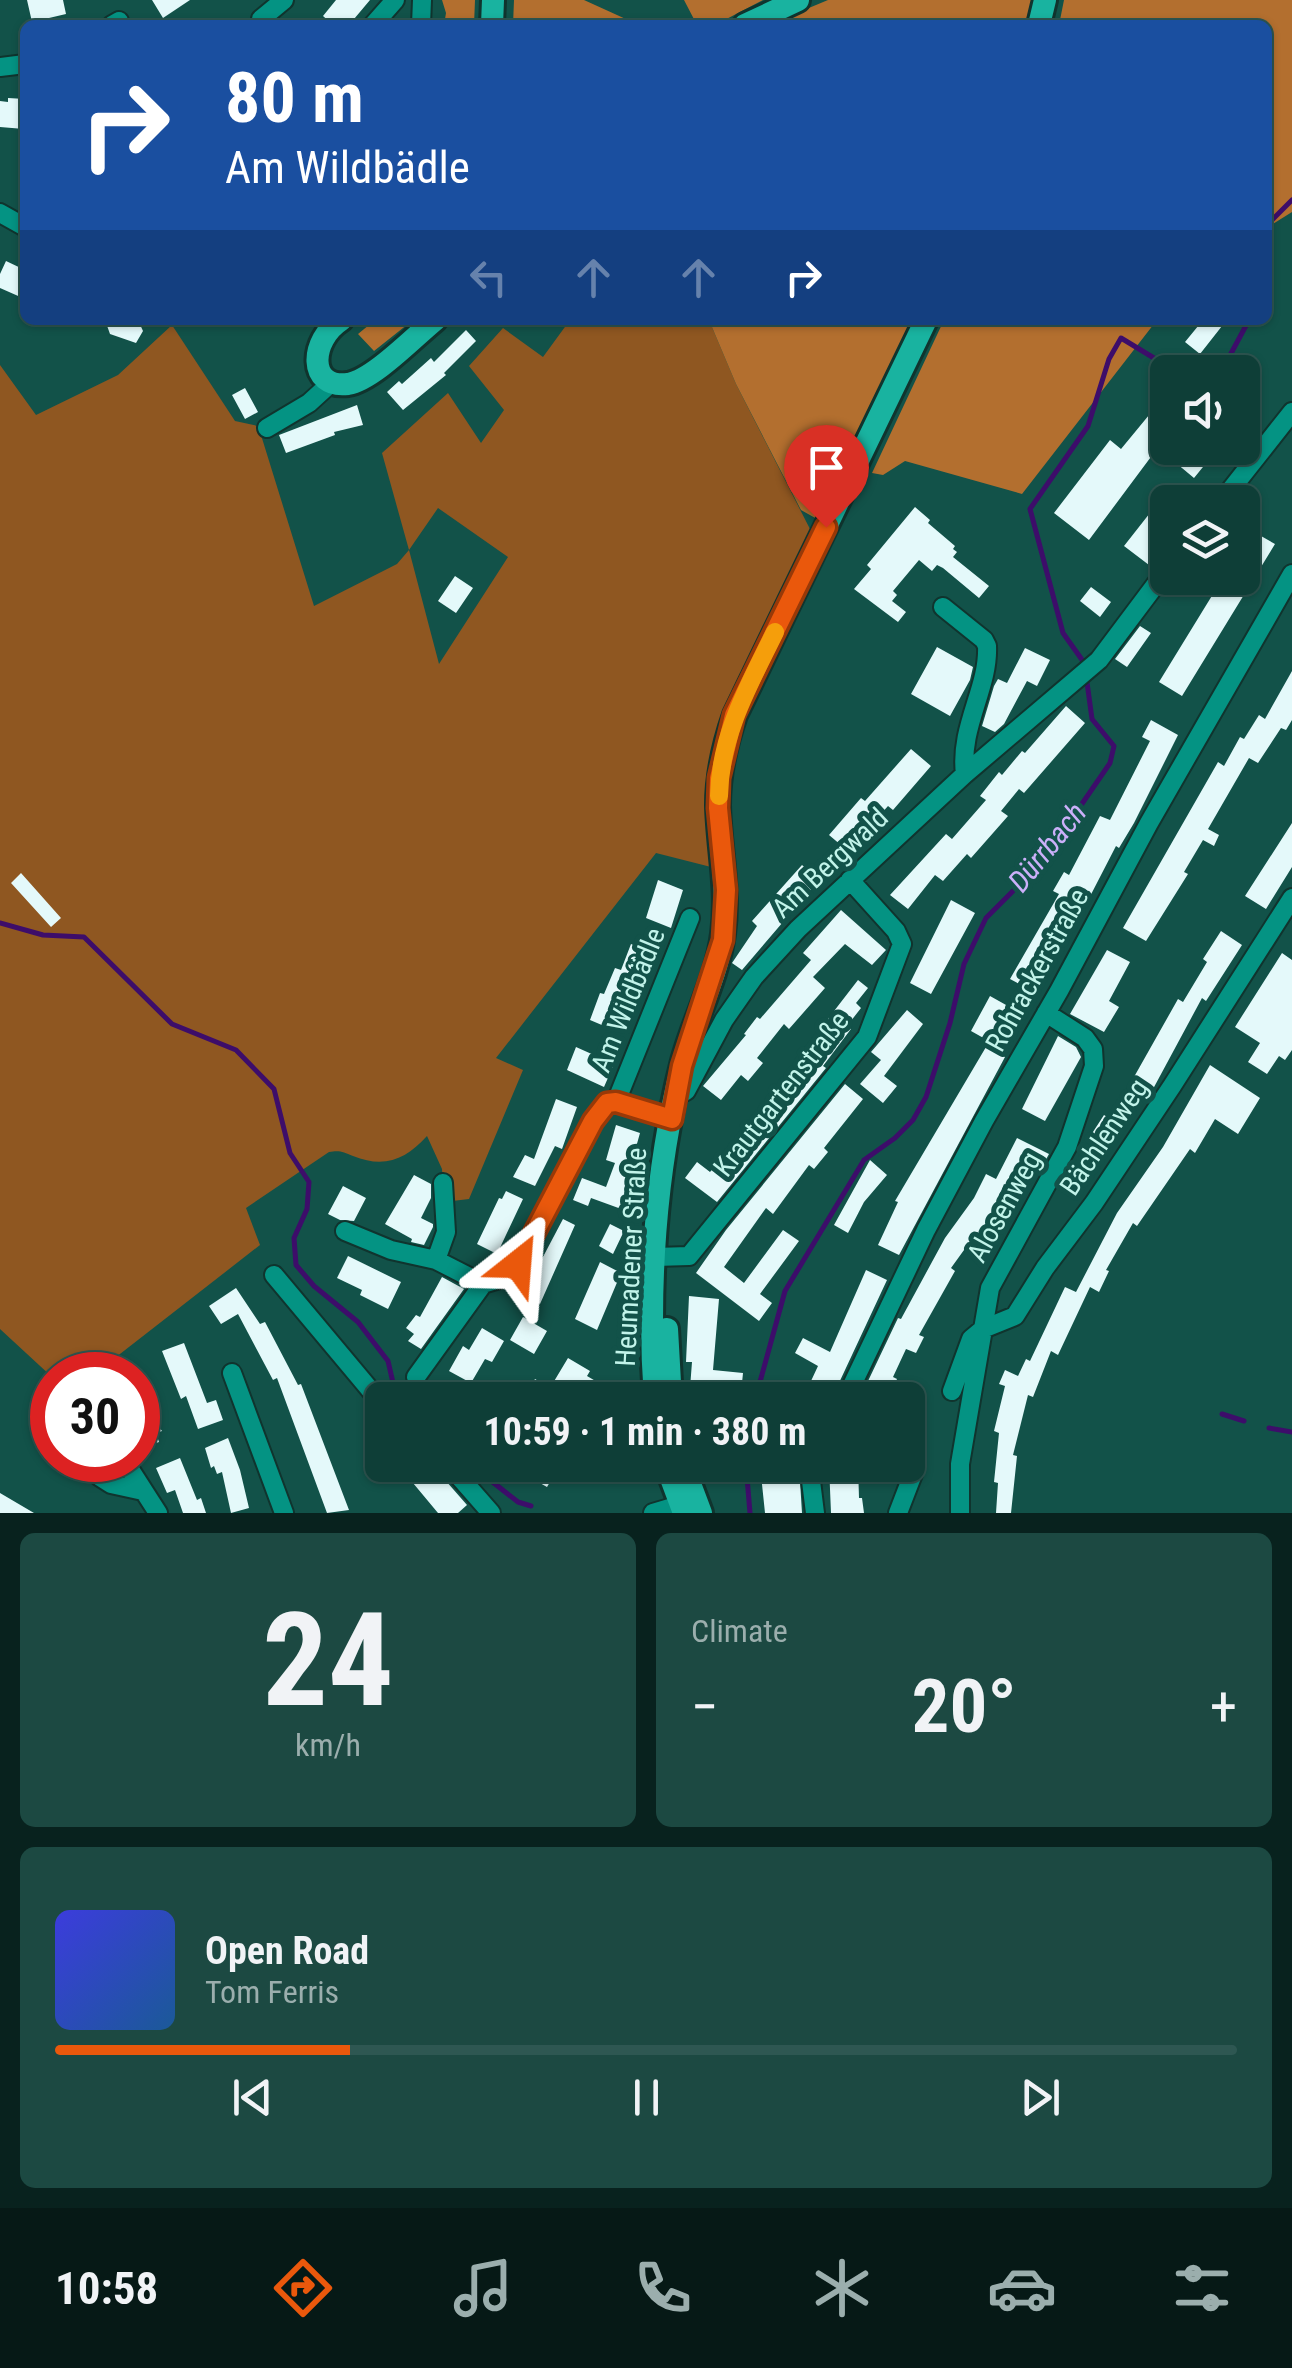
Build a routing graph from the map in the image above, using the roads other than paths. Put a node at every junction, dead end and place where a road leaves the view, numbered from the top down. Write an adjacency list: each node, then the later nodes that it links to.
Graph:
1 (284, 0): 4 (street)
2 (395, 0): 5 (street)
3 (798, 0): 6 (main road)
4 (265, 20)
5 (377, 20)
6 (756, 20)
7 (332, 325): 10 (main road)
8 (429, 325): 10 (main road)
9 (924, 325): 23 (main road, Heumadener Straße)
10 (332, 382): 12 (street)
11 (1292, 412): 13 (street)
12 (268, 428)
13 (1235, 485)
14 (1292, 574): 21 (street, Rohrackerstraße)
15 (1150, 592): 17 (street, Am Bergwald)
16 (942, 607): 17 (street)
17 (965, 774): 18 (street, Am Bergwald)
18 (850, 880): 23 (street, Am Bergwald); 26 (street, Krautgartenstraße)
19 (1292, 898): 30 (street, Bächlenweg)
20 (690, 918): 22 (street, Am Wildbädle)
21 (1046, 1013): 30 (street, Alosenweg); 35 (street, Rohrackerstraße)
22 (616, 1102): 23 (street, Am Wildbädle); 29 (street, Am Wildbädle)
23 (674, 1108): 26 (main road, Heumadener Straße)
24 (443, 1183): 27 (street)
25 (344, 1231): 27 (street)
26 (662, 1258): 33 (main road, Heumadener Straße); 34 (main road, Heumadener Straße)
27 (436, 1260): 29 (street)
28 (274, 1274): 36 (street)
29 (483, 1284): 32 (street, Am Wildbädle)
30 (984, 1329): 37 (street, Bächlenweg); 53 (street, Alosenweg)
31 (232, 1373): 48 (street)
32 (416, 1377)
33 (656, 1382)
34 (670, 1382)
35 (854, 1382)
36 (365, 1384)
37 (952, 1391)
38 (108, 1482): 45 (street)
39 (137, 1482): 45 (street)
40 (464, 1482): 49 (street)
41 (675, 1482): 46 (main road)
42 (686, 1482): 46 (main road)
43 (812, 1482): 51 (street)
44 (910, 1482): 52 (street)
45 (143, 1491): 47 (street)
46 (690, 1508): 50 (street)
47 (158, 1513)
48 (284, 1513)
49 (490, 1513)
50 (653, 1513)
51 (815, 1513)
52 (898, 1513)
53 (960, 1513)

